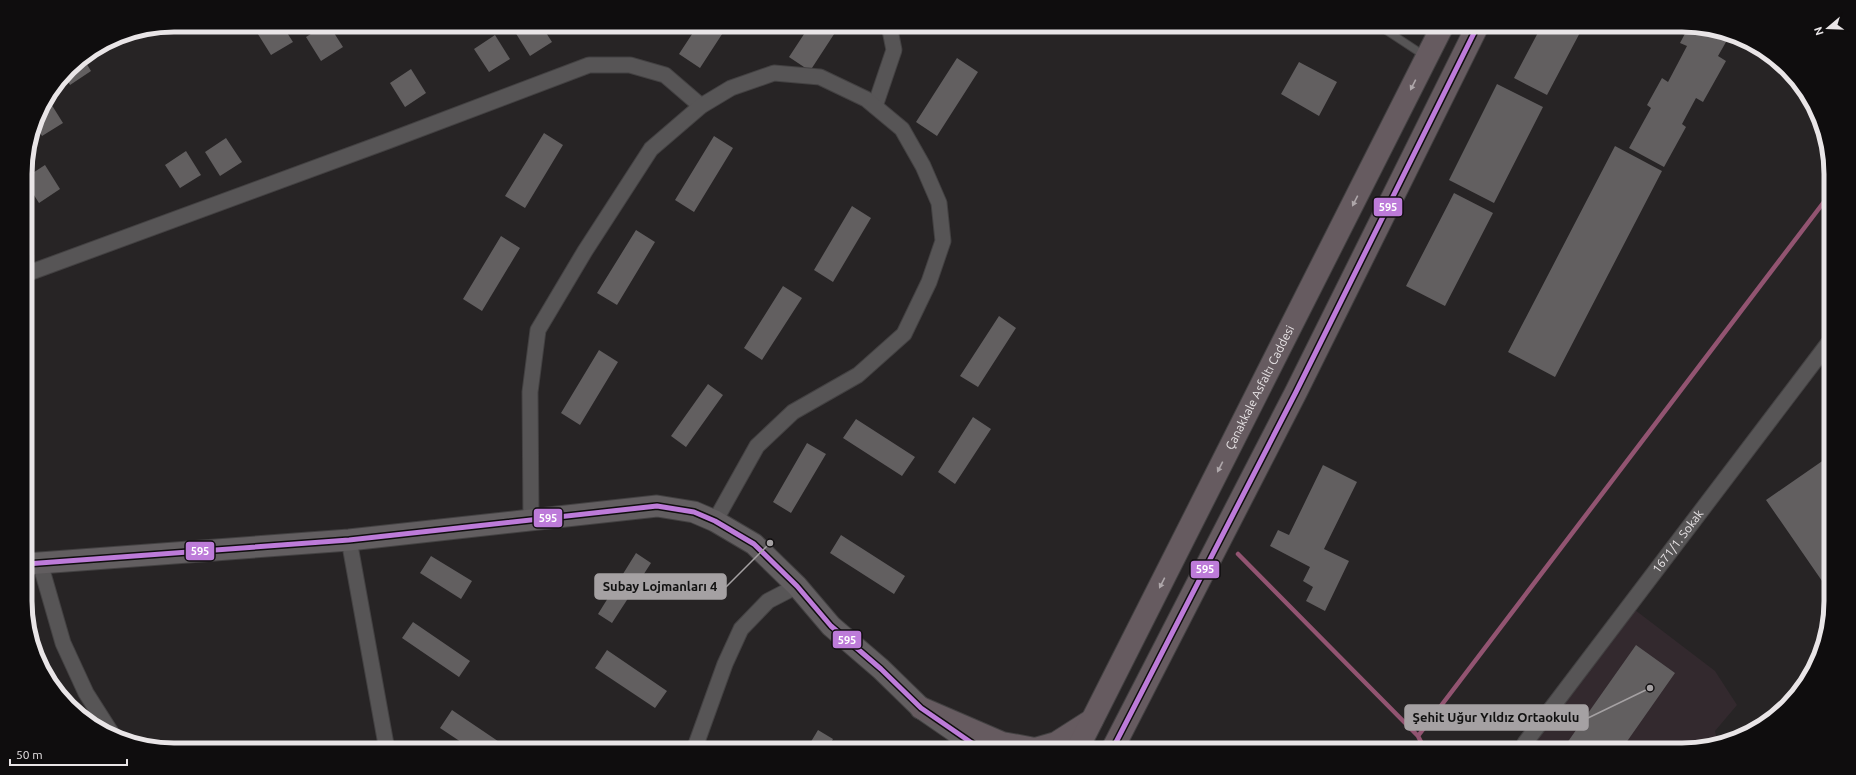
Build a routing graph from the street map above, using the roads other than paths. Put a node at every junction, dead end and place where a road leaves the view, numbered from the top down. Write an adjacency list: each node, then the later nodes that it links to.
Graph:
1 (890, 32): 7 (street)
2 (1388, 32): 5 (lane)
3 (1440, 32): 5 (highway, Çanakkale Asfaltı Caddesi)
4 (1475, 32): 24 (highway)
5 (1427, 58): 16 (highway, Çanakkale Asfaltı Caddesi, one-way to 16)
6 (701, 106): 7 (street); 8 (street); 10 (street)
7 (875, 106): 11 (street)
8 (32, 272)
9 (1824, 349): 25 (street, 1671/1. Sokak)
10 (531, 518): 11 (street); 12 (street)
11 (715, 521): 14 (street)
12 (349, 540): 13 (street); 18 (street)
13 (33, 563): 17 (street)
14 (797, 586): 15 (street); 19 (street)
15 (921, 708): 20 (street); 21 (highway)
16 (1093, 719): 22 (highway); 23 (highway, Çanakkale Asfaltı Caddesi)
17 (107, 726)
18 (386, 743)
19 (697, 743)
20 (972, 743)
21 (1002, 743)
22 (1056, 743)
23 (1081, 743)
24 (1116, 743)
25 (1525, 743)

